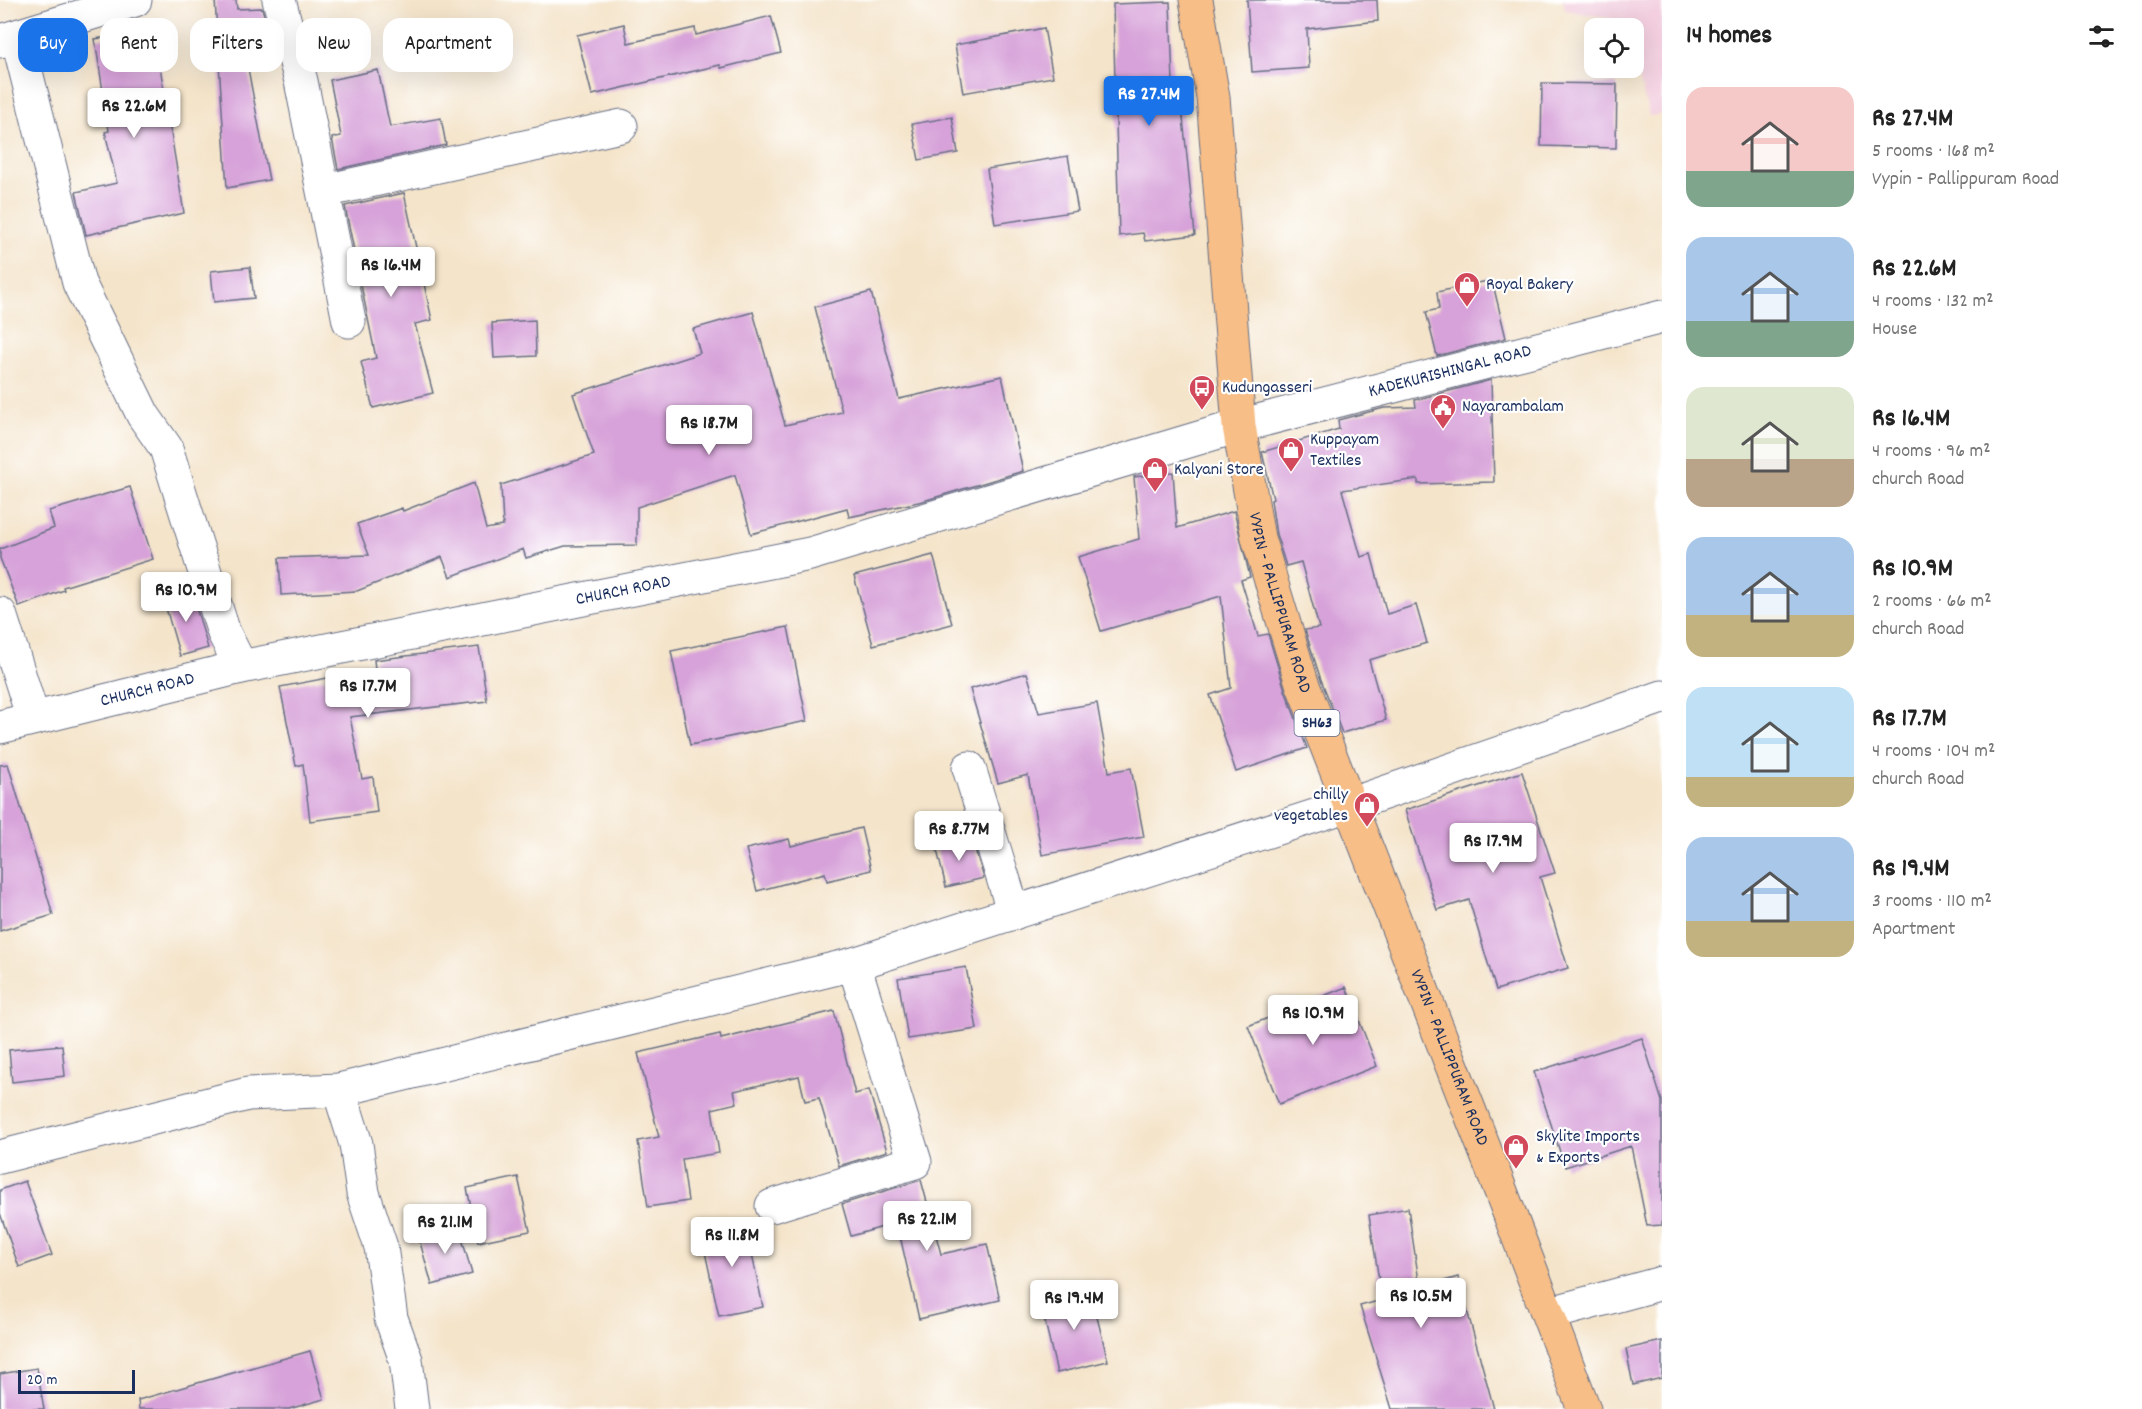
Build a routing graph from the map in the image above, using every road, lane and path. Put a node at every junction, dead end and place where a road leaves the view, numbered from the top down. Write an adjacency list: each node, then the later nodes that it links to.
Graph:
1 (135, 0): 4 (street)
2 (279, 0): 6 (street)
3 (1196, 0): 9 (main road, VYPIN - PALLIPPURAM ROAD / SH63)
4 (9, 38): 11 (street)
5 (621, 126): 6 (street)
6 (324, 191): 8 (street)
7 (1662, 317): 9 (street, KADEKURISHINGAL ROAD)
8 (349, 321)
9 (1239, 426): 11 (street, CHURCH ROAD); 16 (main road, VYPIN - PALLIPPURAM ROAD / SH63)
10 (0, 614): 13 (street)
11 (241, 667): 13 (street, CHURCH ROAD)
12 (1662, 697): 16 (street)
13 (33, 717): 14 (street, CHURCH ROAD)
14 (0, 727)
15 (969, 768): 17 (street)
16 (1349, 805): 17 (street); 23 (main road, VYPIN - PALLIPPURAM ROAD / SH63)
17 (1014, 913): 18 (street)
18 (854, 964): 19 (street); 21 (street)
19 (339, 1090): 20 (street); 24 (street)
20 (0, 1157)
21 (772, 1206)
22 (1662, 1283): 23 (street)
23 (1548, 1314): 25 (main road, VYPIN - PALLIPPURAM ROAD / SH63)
24 (406, 1408)
25 (1584, 1409)

